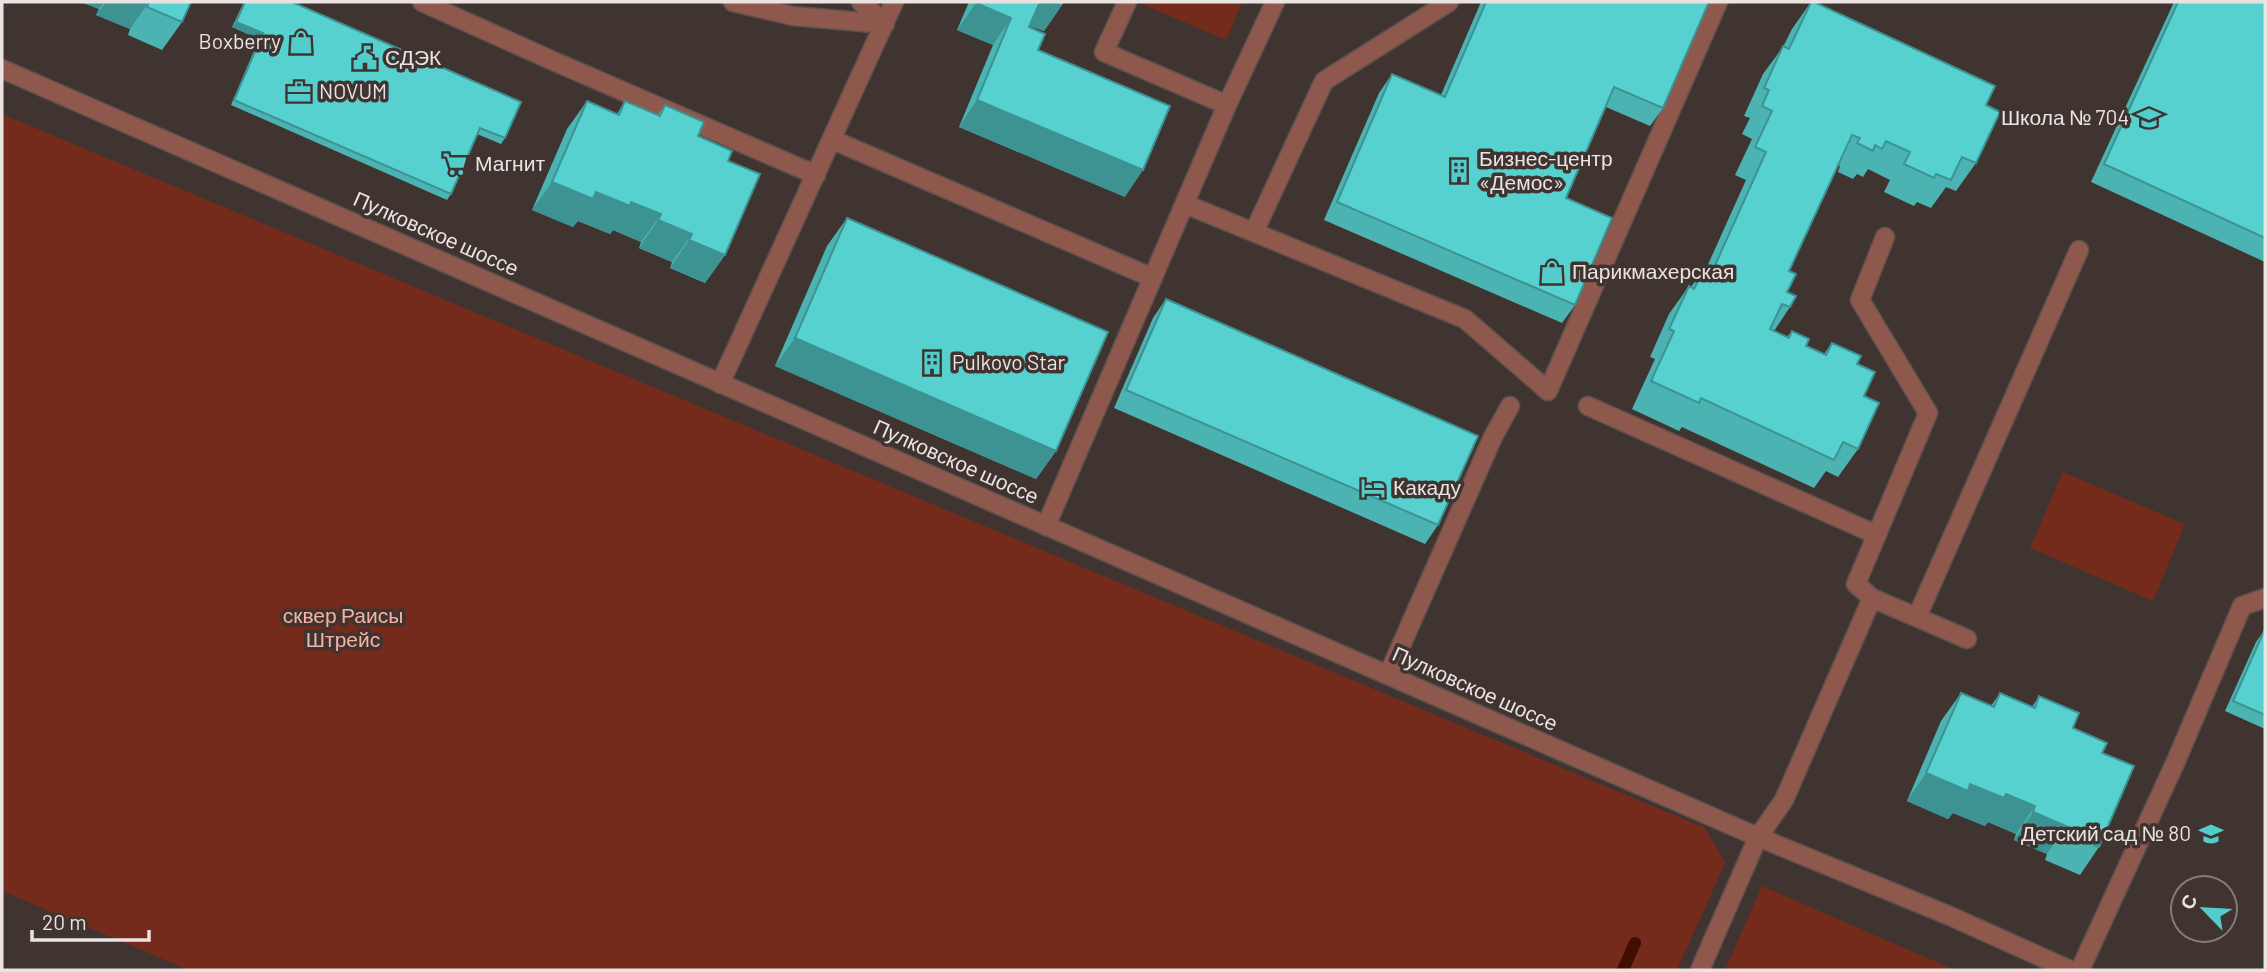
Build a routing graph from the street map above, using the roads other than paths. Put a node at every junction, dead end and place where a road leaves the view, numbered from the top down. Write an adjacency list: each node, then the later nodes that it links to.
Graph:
1 (422, 2): 13 (street)
2 (733, 2): 9 (street)
3 (861, 2): 9 (street)
4 (894, 2): 9 (street)
5 (1127, 2): 11 (street)
6 (1275, 2): 11 (street)
7 (1448, 2): 15 (street)
8 (1718, 2): 15 (street)
9 (885, 24): 12 (street)
10 (2, 69): 19 (street, Пулковское шоссе)
11 (1227, 105): 14 (street)
12 (832, 140): 13 (street); 18 (street)
13 (816, 175): 19 (street)
14 (1185, 204): 15 (street); 18 (street)
15 (1254, 232)
16 (1885, 237): 23 (street)
17 (2079, 250): 26 (street)
18 (1153, 278): 22 (street)
19 (720, 384): 22 (street, Пулковское шоссе)
20 (1510, 406): 28 (street)
21 (1588, 406): 23 (street)
22 (1046, 526): 28 (street, Пулковское шоссе)
23 (1878, 536): 24 (street)
24 (1872, 598): 26 (street); 29 (street)
25 (2265, 598): 32 (street)
26 (1917, 617): 27 (street)
27 (1967, 639)
28 (1388, 676): 29 (street, Пулковское шоссе)
29 (1758, 837): 30 (street); 31 (street, Пулковское шоссе)
30 (1700, 970)
31 (2070, 970)
32 (2080, 970)

